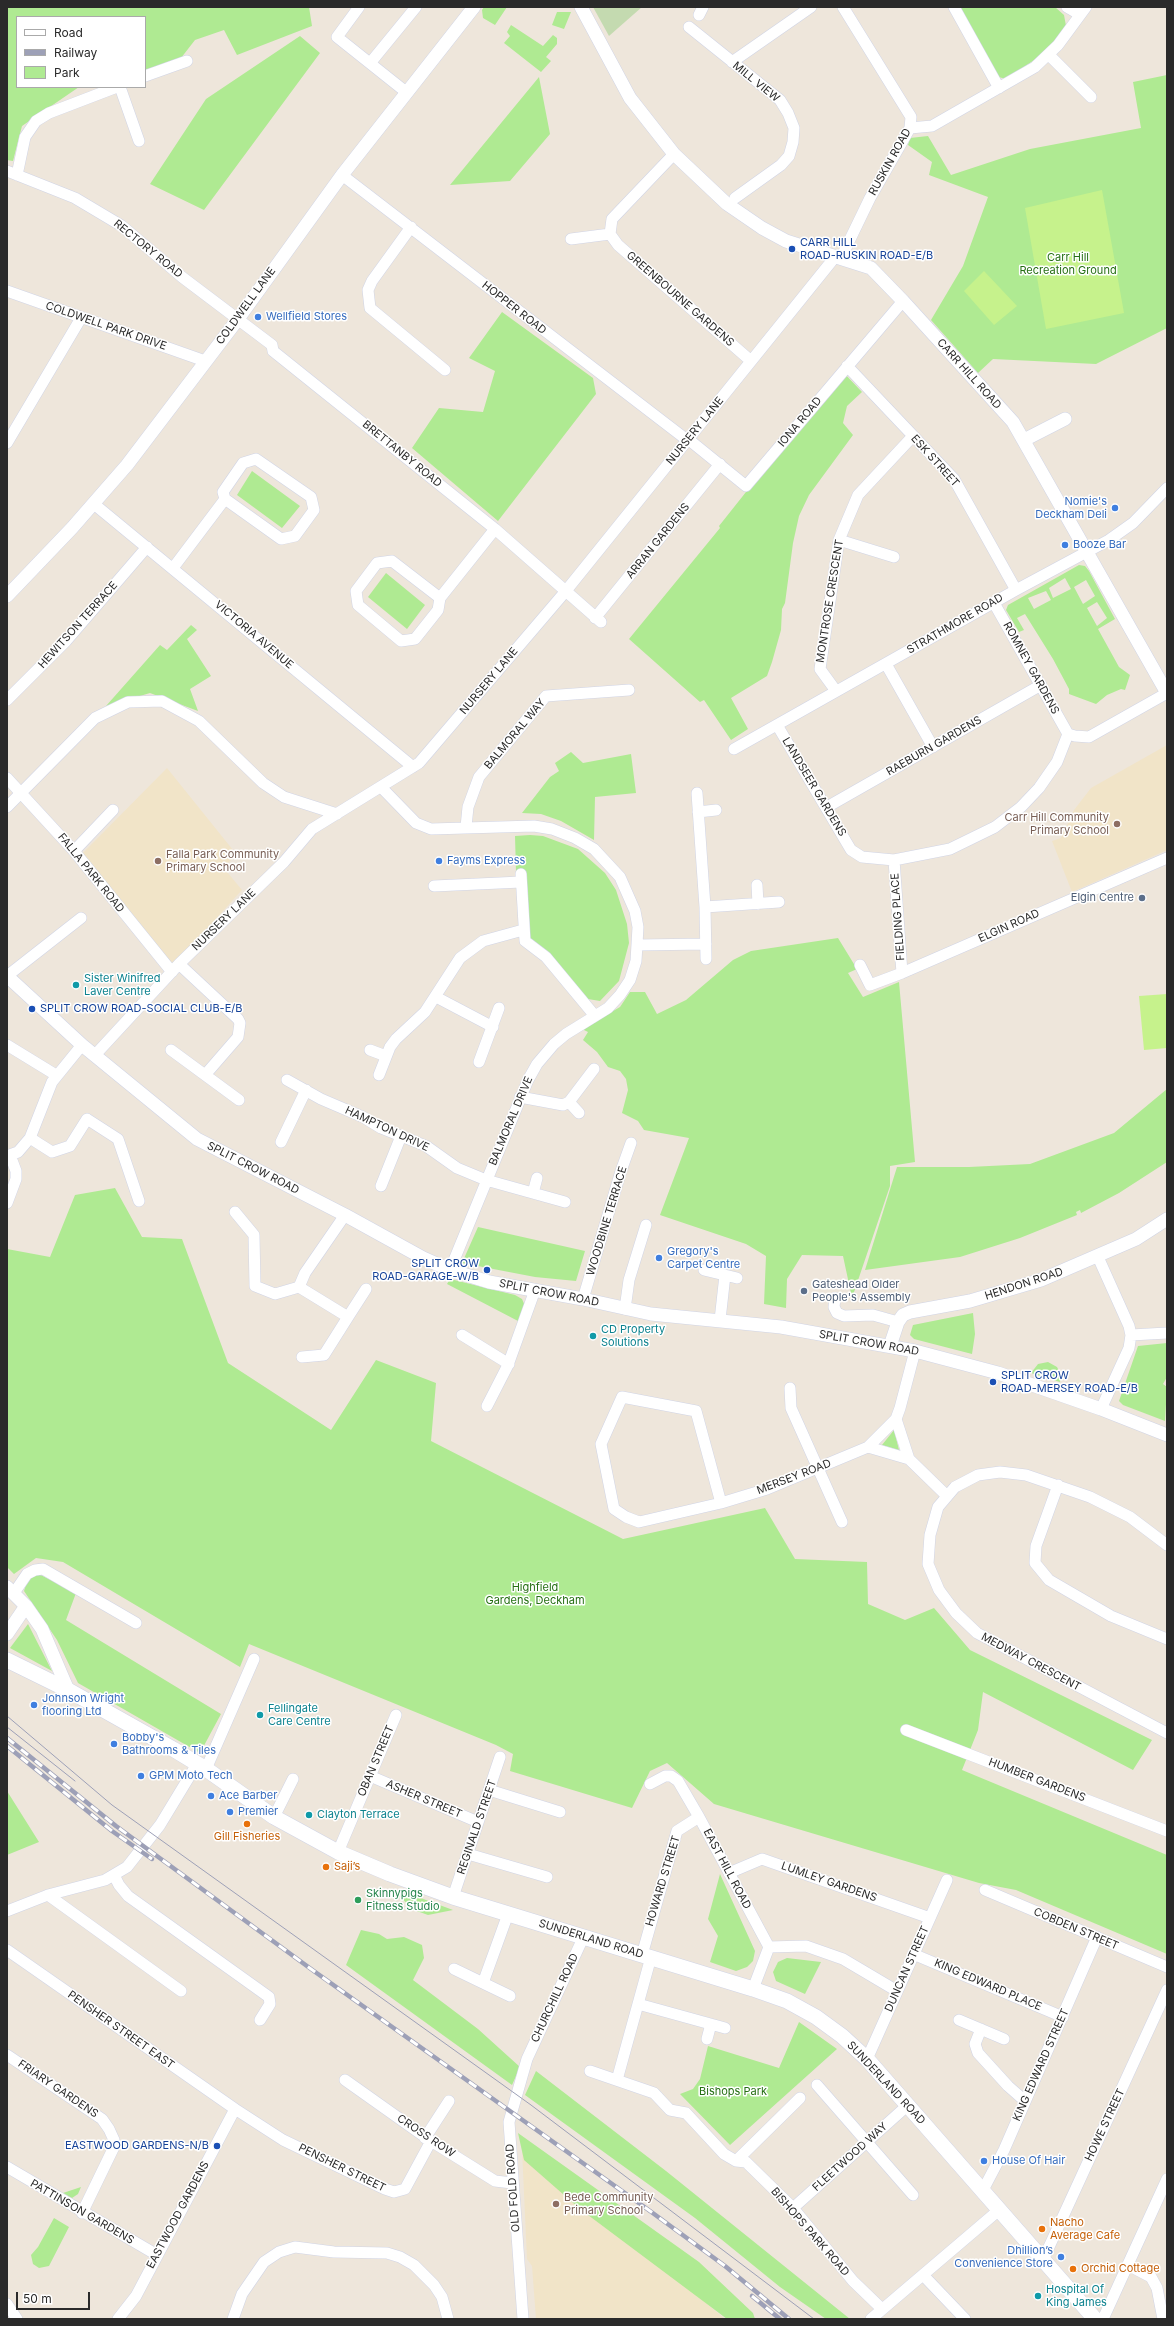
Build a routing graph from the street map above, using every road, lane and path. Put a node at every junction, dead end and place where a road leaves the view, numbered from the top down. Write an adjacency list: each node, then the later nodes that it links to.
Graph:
1 (359, 7): 13 (street)
2 (416, 7): 13 (street)
3 (474, 7): 19 (street, COLDWELL LANE)
4 (581, 7): 23 (street, CARR HILL ROAD)
5 (811, 7): 14 (street)
6 (843, 7): 21 (street, RUSKIN ROAD)
7 (954, 7): 18 (street)
8 (1067, 7): 9 (street)
9 (1082, 10): 11 (street)
10 (689, 27): 14 (street, MILL VIEW)
11 (1049, 55): 18 (street); 20 (street)
12 (187, 60): 15 (street)
13 (371, 62): 19 (street)
14 (732, 62): 26 (street, MILL VIEW)
15 (146, 76)
16 (114, 88): 24 (street)
17 (120, 88): 22 (street)
18 (999, 88): 21 (street)
19 (406, 92): 25 (street, COLDWELL LANE)
20 (1091, 96)
21 (910, 128): 30 (street, RUSKIN ROAD)
22 (139, 141)
23 (674, 154): 28 (street); 30 (street, CARR HILL ROAD)
24 (12, 173): 34 (street, RECTORY ROAD)
25 (342, 175): 27 (street, HOPPER ROAD); 34 (street, COLDWELL LANE)
26 (735, 198)
27 (411, 227): 38 (street); 41 (street, HOPPER ROAD)
28 (610, 234): 29 (street); 36 (street, GREENBOURNE GARDENS)
29 (571, 239)
30 (838, 258): 32 (street, CARR HILL ROAD); 36 (street, NURSERY LANE)
31 (7, 291): 33 (street, COLDWELL PARK DRIVE)
32 (904, 301): 37 (street, IONA ROAD); 42 (street, CARR HILL ROAD)
33 (81, 318): 35 (street, COLDWELL PARK DRIVE); 43 (street)
34 (238, 319): 35 (street, COLDWELL LANE); 48 (street, BRETTANBY ROAD)
35 (206, 361): 47 (street, COLDWELL LANE)
36 (751, 361): 41 (street, NURSERY LANE)
37 (848, 366): 40 (street, ESK STREET); 44 (street, IONA ROAD)
38 (445, 370)
39 (1065, 419): 42 (street)
40 (913, 436): 49 (street, MONTROSE CRESCENT); 54 (street, ESK STREET)
41 (688, 440): 44 (street, IONA ROAD); 55 (street, NURSERY LANE)
42 (1024, 440): 51 (street, CARR HILL ROAD)
43 (7, 443)
44 (720, 464): 59 (street, ARRAN GARDENS)
45 (1167, 488): 51 (street, STRATHMORE ROAD)
46 (225, 499): 46 (street); 53 (street)
47 (94, 504): 50 (street, VICTORIA AVENUE); 56 (street, COLDWELL LANE)
48 (495, 529): 55 (street, BRETTANBY ROAD); 57 (street)
49 (839, 540): 52 (street); 63 (street, MONTROSE CRESCENT)
50 (147, 547): 53 (street, VICTORIA AVENUE); 65 (street, HEWITSON TERRACE)
51 (1088, 552): 54 (street, STRATHMORE ROAD); 64 (street, CARR HILL ROAD)
52 (894, 556)
53 (173, 568): 70 (street, VICTORIA AVENUE)
54 (1016, 590): 58 (street, STRATHMORE ROAD)
55 (565, 592): 59 (street, BRETTANBY ROAD); 70 (street, NURSERY LANE)
56 (7, 596)
57 (440, 598): 57 (street)
58 (994, 603): 60 (street, STRATHMORE ROAD); 61 (street, ROMNEY GARDENS)
59 (598, 620)
60 (886, 664): 63 (street, STRATHMORE ROAD); 68 (street)
61 (1040, 685): 67 (street, ROMNEY GARDENS); 68 (street, RAEBURN GARDENS)
62 (629, 690): 81 (street, BALMORAL WAY)
63 (836, 691): 66 (street, STRATHMORE ROAD)
64 (1167, 693): 67 (street)
65 (7, 700)
66 (777, 725): 69 (street, STRATHMORE ROAD); 76 (street, LANDSEER GARDENS)
67 (1068, 734): 84 (street)
68 (933, 747): 76 (street, RAEBURN GARDENS)
69 (734, 749)
70 (413, 767): 72 (street, NURSERY LANE)
71 (7, 778): 73 (street, FALLA PARK ROAD)
72 (381, 787): 80 (street, NURSERY LANE); 81 (street, BALMORAL DRIVE)
73 (22, 792): 75 (street); 80 (street); 82 (street, FALLA PARK ROAD)
74 (697, 793): 79 (street)
75 (7, 807)
76 (827, 807): 84 (street, LANDSEER GARDENS)
77 (113, 810): 82 (street)
78 (716, 810): 79 (street)
79 (698, 812): 89 (street)
80 (337, 814): 96 (street, NURSERY LANE)
81 (466, 827): 93 (street, BALMORAL DRIVE)
82 (74, 851): 96 (street, FALLA PARK ROAD)
83 (1167, 858): 97 (street, ELGIN ROAD)
84 (894, 860): 97 (street, FIELDING PLACE)
85 (757, 884): 88 (street)
86 (434, 886): 91 (street)
87 (779, 902): 88 (street)
88 (758, 904): 89 (street)
89 (705, 907): 92 (street)
90 (81, 918): 98 (street)
91 (523, 930): 99 (street); 101 (street)
92 (706, 944): 93 (street); 94 (street)
93 (638, 946): 101 (street, BALMORAL DRIVE)
94 (706, 959)
95 (860, 965): 97 (street, ELGIN ROAD)
96 (175, 968): 107 (street, NURSERY LANE); 112 (street, FALLA PARK ROAD)
97 (902, 974)
98 (7, 976): 104 (street, SPLIT CROW ROAD)
99 (436, 997): 102 (street); 108 (street)
100 (500, 1008): 102 (street)
101 (595, 1016): 116 (street, BALMORAL DRIVE)
102 (493, 1027): 109 (street)
103 (7, 1045): 111 (street)
104 (82, 1045): 107 (street, SPLIT CROW ROAD); 111 (street)
105 (171, 1050): 112 (street)
106 (370, 1050): 108 (street)
107 (95, 1055): 133 (street, SPLIT CROW ROAD)
108 (386, 1056): 113 (street)
109 (479, 1062)
110 (594, 1069): 118 (street)
111 (56, 1075): 121 (street)
112 (205, 1075): 117 (street)
113 (379, 1075)
114 (287, 1080): 115 (street, HAMPTON DRIVE)
115 (306, 1090): 120 (street, HAMPTON DRIVE); 122 (street)
116 (520, 1097): 118 (street); 126 (street, BALMORAL DRIVE)
117 (239, 1100)
118 (569, 1102): 119 (street)
119 (579, 1113)
120 (401, 1136): 126 (street, HAMPTON DRIVE); 127 (street)
121 (30, 1138): 124 (street); 129 (street)
122 (281, 1142)
123 (631, 1143): 145 (street, WOODBINE TERRACE)
124 (8, 1156): 131 (street)
125 (537, 1178): 128 (street)
126 (486, 1180): 128 (street, HAMPTON DRIVE); 137 (street, BALMORAL DRIVE)
127 (381, 1186)
128 (533, 1193): 130 (street, HAMPTON DRIVE)
129 (139, 1201)
130 (565, 1202)
131 (7, 1203)
132 (235, 1212): 141 (street)
133 (345, 1215): 137 (street, SPLIT CROW ROAD); 141 (street)
134 (1167, 1219): 136 (street, HENDON ROAD)
135 (646, 1225): 146 (street)
136 (1098, 1257): 149 (street, HENDON ROAD); 152 (street)
137 (450, 1270): 143 (street, SPLIT CROW ROAD)
138 (704, 1270): 139 (street)
139 (725, 1276): 140 (street); 148 (street)
140 (737, 1278)
141 (299, 1287): 147 (street)
142 (366, 1289): 147 (street)
143 (535, 1290): 145 (street, SPLIT CROW ROAD); 156 (street)
144 (835, 1298): 149 (street)
145 (583, 1299): 146 (street, SPLIT CROW ROAD)
146 (625, 1309): 148 (street, SPLIT CROW ROAD)
147 (348, 1317): 155 (street)
148 (720, 1320): 153 (street, SPLIT CROW ROAD)
149 (898, 1322): 153 (street)
150 (1167, 1334): 152 (street)
151 (462, 1335): 156 (street)
152 (1131, 1335): 159 (street)
153 (890, 1346): 154 (street, SPLIT CROW ROAD)
154 (915, 1351): 159 (street, SPLIT CROW ROAD); 160 (street, MERSEY ROAD)
155 (302, 1357)
156 (509, 1364): 158 (street)
157 (790, 1388): 164 (street)
158 (487, 1406)
159 (1101, 1409): 161 (street, SPLIT CROW ROAD)
160 (896, 1419): 162 (street, MERSEY ROAD); 163 (street)
161 (1167, 1435)
162 (868, 1447): 163 (street); 164 (street, MERSEY ROAD)
163 (909, 1459): 166 (street)
164 (817, 1469): 167 (street, MERSEY ROAD); 168 (street)
165 (1058, 1485): 166 (street, MEDWAY CRESCENT); 169 (street, MEDWAY CRESCENT); 174 (street)
166 (947, 1496): 180 (street, MEDWAY CRESCENT)
167 (721, 1503): 167 (street, MERSEY ROAD)
168 (842, 1522)
169 (1167, 1545)
170 (10, 1590): 171 (street); 172 (street)
171 (26, 1606): 173 (street); 177 (street)
172 (136, 1623)
173 (7, 1634)
174 (1167, 1639)
175 (254, 1659): 182 (street)
176 (7, 1660): 177 (main road, SUNDERLAND ROAD)
177 (68, 1690): 182 (main road, SUNDERLAND ROAD)
178 (396, 1715): 183 (street, OBAN STREET)
179 (906, 1730): 191 (street, HUMBER GARDENS)
180 (1167, 1733)
181 (500, 1757): 186 (street, REGINALD STREET)
182 (202, 1766): 188 (main road, SUNDERLAND ROAD); 195 (street)
183 (370, 1776): 190 (street, ASHER STREET); 192 (street, OBAN STREET)
184 (293, 1779): 188 (street)
185 (650, 1784): 189 (street, EAST HILL ROAD)
186 (489, 1790): 187 (street); 190 (street, REGINALD STREET)
187 (560, 1812)
188 (274, 1817): 192 (main road, SUNDERLAND ROAD)
189 (699, 1817): 194 (street, EAST HILL ROAD); 209 (street, HOWARD STREET)
190 (478, 1822): 193 (street, REGINALD STREET)
191 (1167, 1831)
192 (338, 1852): 200 (main road, SUNDERLAND ROAD)
193 (468, 1854): 196 (street); 200 (street, REGINALD STREET)
194 (729, 1873): 203 (street, LUMLEY GARDENS); 206 (street, EAST HILL ROAD)
195 (114, 1875): 199 (street); 220 (street)
196 (547, 1877)
197 (947, 1880): 203 (street, DUNCAN STREET)
198 (985, 1890): 205 (street, COBDEN STREET)
199 (48, 1895): 201 (street); 215 (street)
200 (453, 1897): 202 (main road, SUNDERLAND ROAD)
201 (7, 1911)
202 (508, 1914): 204 (main road, SUNDERLAND ROAD); 212 (street)
203 (930, 1918): 208 (street, DUNCAN STREET)
204 (584, 1936): 209 (main road, SUNDERLAND ROAD); 228 (street, CHURCHILL ROAD)
205 (1097, 1937): 210 (street, COBDEN STREET); 219 (street, KING EDWARD STREET)
206 (769, 1947): 213 (street); 216 (street)
207 (7, 1950): 238 (street, PENSHER STREET EAST)
208 (913, 1954): 216 (street, DUNCAN STREET); 219 (street, KING EDWARD PLACE)
209 (646, 1956): 213 (main road, SUNDERLAND ROAD); 218 (street, HOWARD STREET)
210 (1167, 1967)
211 (454, 1969): 212 (street)
212 (483, 1983): 217 (street)
213 (753, 1989): 229 (main road, SUNDERLAND ROAD)
214 (1167, 1990): 252 (street, HOWE STREET)
215 (181, 1991)
216 (897, 1991): 229 (street, DUNCAN STREET)
217 (510, 1996)
218 (638, 2004): 222 (street); 232 (street, HOWARD STREET)
219 (1063, 2017): 236 (street, KING EDWARD STREET)
220 (260, 2020)
221 (959, 2020): 224 (street)
222 (711, 2024): 223 (street); 225 (street)
223 (725, 2028)
224 (982, 2029): 226 (street); 236 (street)
225 (707, 2039)
226 (1004, 2039)
227 (7, 2055): 250 (street, FRIARY GARDENS)
228 (527, 2059): 244 (street, OLD FOLD ROAD)
229 (867, 2059): 237 (main road, SUNDERLAND ROAD)
230 (590, 2071): 232 (street, BISHOPS PARK ROAD)
231 (345, 2080): 239 (street, CROSS ROW)
232 (617, 2080): 241 (street, BISHOPS PARK ROAD)
233 (817, 2085): 240 (street)
234 (800, 2098): 241 (street)
235 (449, 2100): 239 (street, PENSHER STREET)
236 (1025, 2101): 245 (street, KING EDWARD STREET)
237 (908, 2105): 240 (street, FLEETWOOD WAY); 245 (main road, SUNDERLAND ROAD)
238 (235, 2109): 239 (street, PENSHER STREET); 251 (street, EASTWOOD GARDENS)
239 (428, 2139): 244 (street, CROSS ROW)
240 (866, 2143): 246 (street); 248 (street, FLEETWOOD WAY)
241 (736, 2161): 248 (street, BISHOPS PARK ROAD)
242 (7, 2168): 250 (street, PATTINSON GARDENS)
243 (1167, 2179): 247 (street)
244 (512, 2183): 261 (street, OLD FOLD ROAD)
245 (982, 2192): 249 (main road, SUNDERLAND ROAD)
246 (913, 2195)
247 (1163, 2199): 253 (street)
248 (793, 2208): 256 (street, BISHOPS PARK ROAD)
249 (999, 2210): 252 (main road, SUNDERLAND ROAD); 254 (street)
250 (82, 2213): 251 (street, PATTINSON GARDENS)
251 (157, 2255): 258 (street, EASTWOOD GARDENS)
252 (1044, 2260): 264 (main road, SUNDERLAND ROAD)
253 (1128, 2265): 265 (street); 266 (street)
254 (923, 2274): 256 (street); 263 (street)
255 (7, 2304): 257 (street)
256 (882, 2310): 262 (street)
257 (17, 2319)
258 (118, 2319)
259 (233, 2319): 260 (street)
260 (448, 2319)
261 (523, 2319)
262 (871, 2319)
263 (965, 2319)
264 (1095, 2319)
265 (1103, 2319)
266 (1163, 2319)

